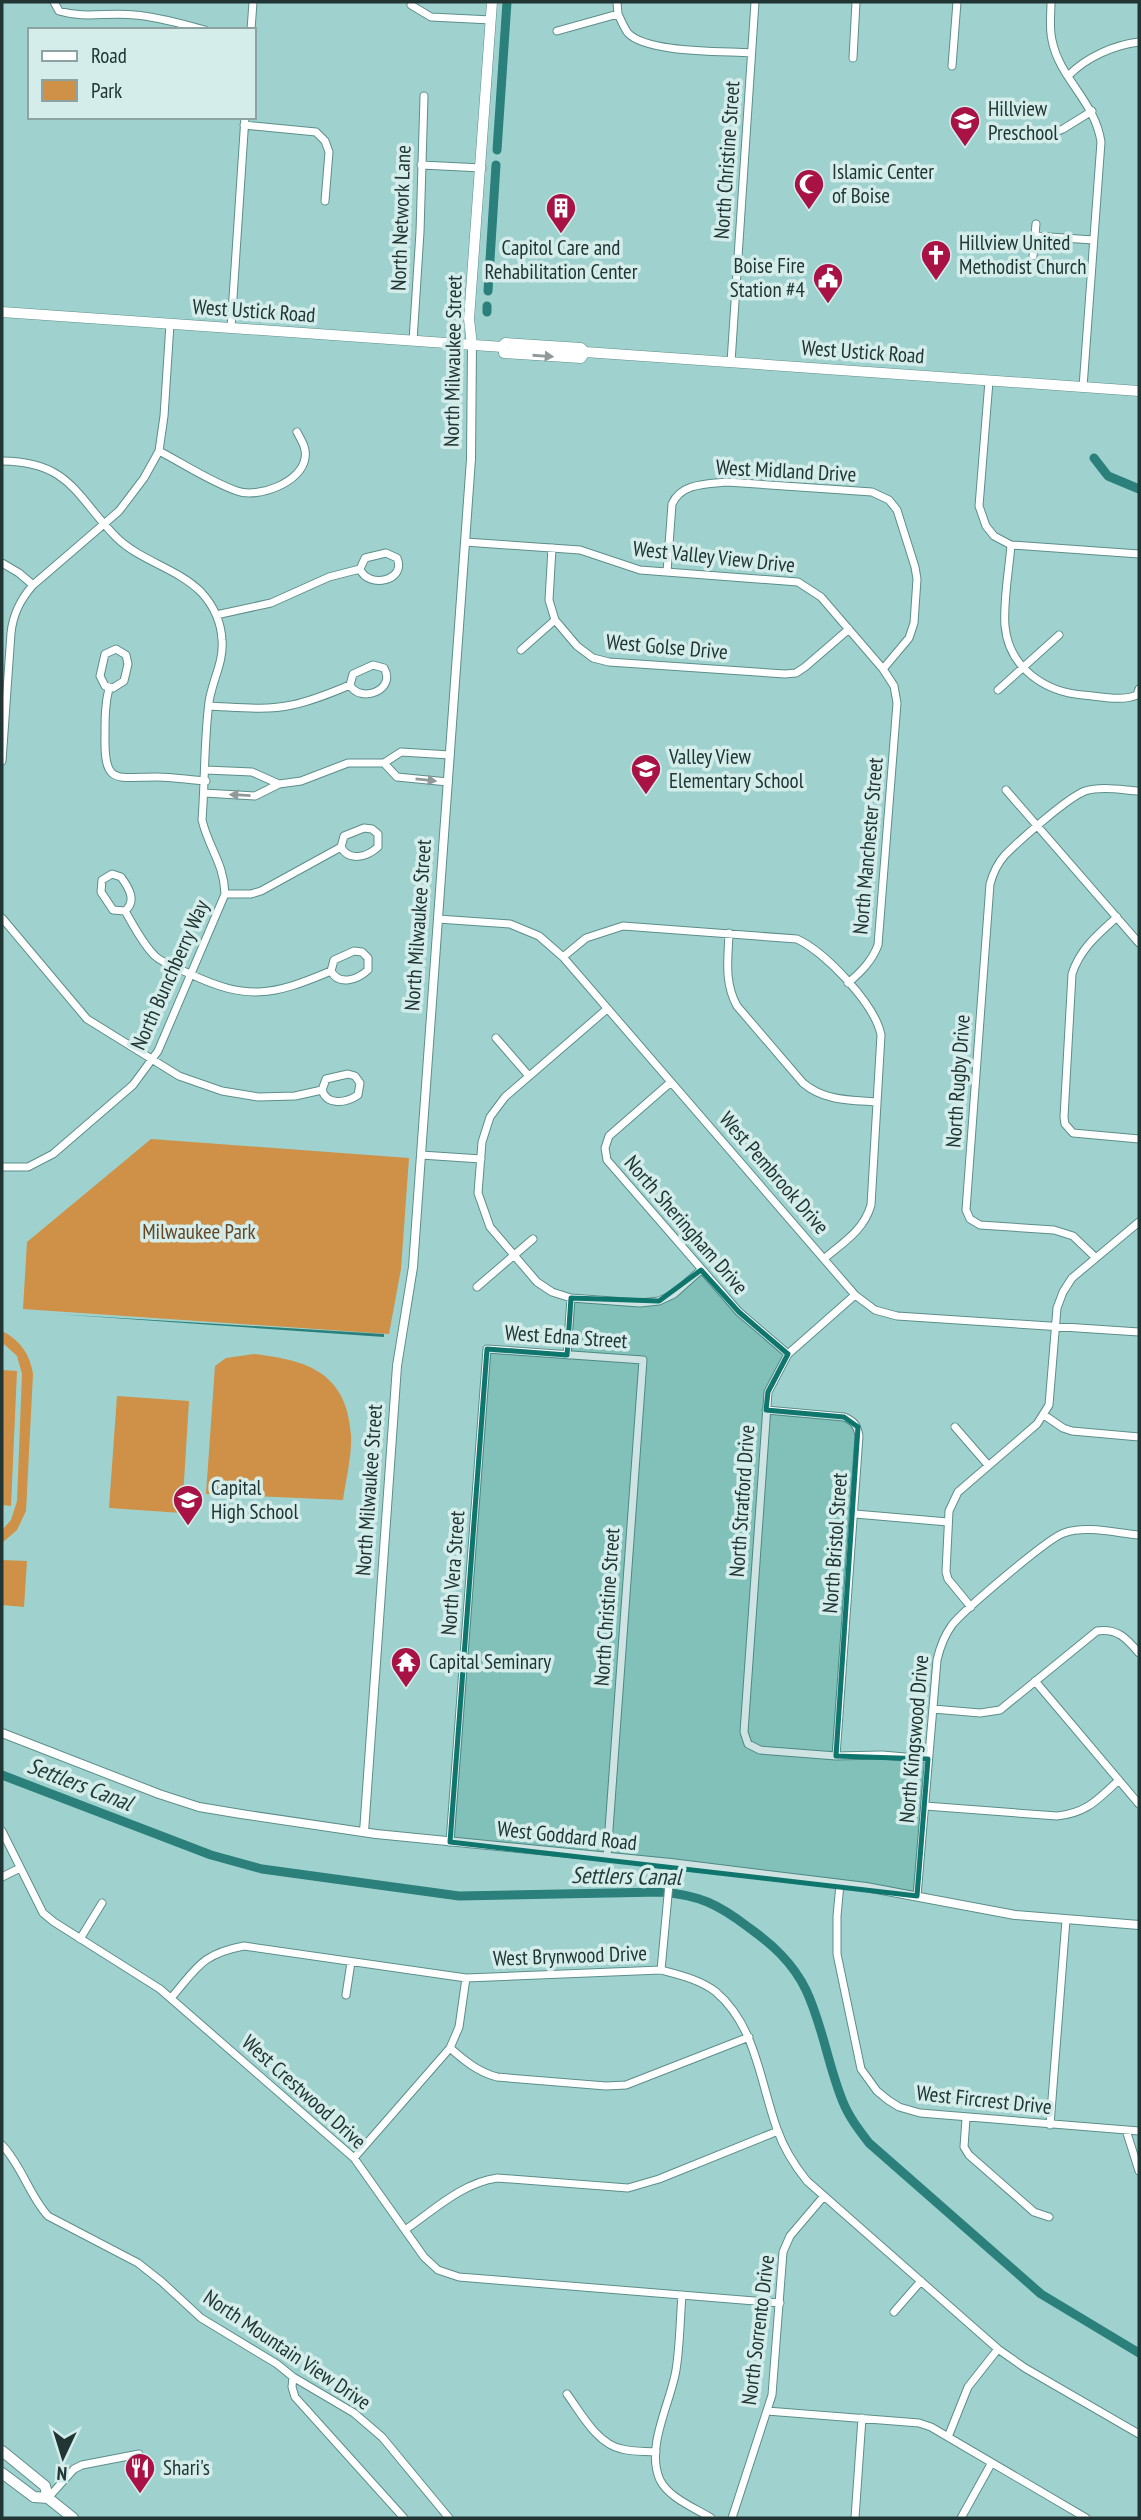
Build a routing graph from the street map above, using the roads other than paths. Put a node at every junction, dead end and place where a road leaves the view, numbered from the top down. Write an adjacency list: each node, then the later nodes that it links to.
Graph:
1 (54, 2): 12 (street)
2 (253, 2): 13 (street)
3 (492, 2): 11 (main road, North Milwaukee Street)
4 (617, 2): 10 (street)
5 (755, 2): 16 (street, North Christine Street)
6 (856, 2): 17 (street)
7 (957, 2): 18 (street)
8 (1051, 2): 19 (street)
9 (411, 5): 11 (street)
10 (618, 14): 14 (street); 16 (street)
11 (491, 20): 25 (main road, North Milwaukee Street)
12 (196, 28)
13 (251, 28)
14 (557, 31)
15 (1139, 42): 19 (street)
16 (751, 53): 36 (street, North Christine Street)
17 (853, 58)
18 (952, 66)
19 (1069, 75): 21 (street)
20 (424, 96): 24 (street, North Network Lane)
21 (1092, 111): 23 (street); 29 (street)
22 (245, 121): 26 (street); 33 (street)
23 (1044, 136)
24 (421, 165): 25 (street); 34 (street, North Network Lane)
25 (482, 168): 35 (main road, North Milwaukee Street)
26 (326, 201)
27 (1036, 225): 28 (street)
28 (1035, 236): 29 (street); 30 (street)
29 (1093, 240): 38 (street)
30 (1033, 256)
31 (2, 312): 32 (main road, West Ustick Road)
32 (170, 324): 33 (main road, West Ustick Road); 41 (street)
33 (231, 328): 34 (main road, West Ustick Road)
34 (413, 341): 35 (main road, West Ustick Road)
35 (472, 345): 36 (main road, West Ustick Road); 44 (street, North Milwaukee Street)
36 (730, 362): 37 (main road, West Ustick Road)
37 (989, 380): 38 (main road, West Ustick Road); 45 (street)
38 (1083, 387): 39 (main road, West Ustick Road)
39 (1139, 391)
40 (297, 432): 41 (street)
41 (159, 451): 43 (street)
42 (2, 461): 43 (street, North Bunchberry Way)
43 (104, 524): 51 (street); 52 (street, North Bunchberry Way)
44 (466, 542): 46 (street, West Valley View Drive); 65 (street, North Milwaukee Street)
45 (1011, 545): 47 (street); 58 (street)
46 (552, 548): 50 (street, West Valley View Drive); 53 (street)
47 (1139, 554)
48 (2, 563): 51 (street)
49 (360, 569): 49 (street); 52 (street)
50 (667, 572): 54 (street, West Valley View Drive); 59 (street, West Midland Drive)
51 (33, 585): 57 (street)
52 (216, 615): 64 (street, North Bunchberry Way)
53 (555, 620): 54 (street, West Golse Drive); 56 (street)
54 (849, 629): 59 (street, West Valley View Drive)
55 (1059, 635): 58 (street)
56 (521, 650)
57 (5, 663): 66 (street)
58 (1023, 667): 62 (street); 63 (street)
59 (883, 669): 87 (street, North Manchester Street)
60 (350, 685): 60 (street); 64 (street)
61 (109, 688): 61 (street); 69 (street)
62 (998, 690)
63 (1138, 692)
64 (209, 706): 68 (street, North Bunchberry Way)
65 (450, 755): 67 (street); 70 (street, North Milwaukee Street)
66 (2, 761)
67 (384, 763): 70 (street, one-way to 70); 71 (street)
68 (206, 770): 69 (street, North Bunchberry Way); 71 (street)
69 (205, 781): 74 (street, North Bunchberry Way)
70 (448, 782): 81 (street, North Milwaukee Street)
71 (279, 784): 74 (street, one-way to 74)
72 (1006, 790): 75 (street)
73 (1139, 791): 75 (street, North Rugby Drive)
74 (204, 793): 77 (street, North Bunchberry Way)
75 (1038, 827): 80 (street); 103 (street, North Rugby Drive)
76 (341, 847): 76 (street); 77 (street)
77 (225, 894): 86 (street, North Bunchberry Way)
78 (125, 911): 78 (street); 86 (street)
79 (2, 918): 90 (street)
80 (1117, 918): 83 (street); 95 (street)
81 (438, 919): 84 (street, West Pembrook Drive); 96 (street, North Milwaukee Street)
82 (729, 933): 84 (street); 87 (street); 94 (street)
83 (1139, 943)
84 (563, 957): 88 (street, West Pembrook Drive)
85 (331, 971): 85 (street); 86 (street)
86 (191, 975): 90 (street, North Bunchberry Way)
87 (848, 983): 94 (street)
88 (607, 1009): 91 (street); 92 (street, West Pembrook Drive)
89 (496, 1038): 91 (street)
90 (153, 1060): 93 (street); 98 (street, North Bunchberry Way)
91 (529, 1076): 97 (street)
92 (671, 1082): 102 (street, West Pembrook Drive); 104 (street, North Sheringham Drive)
93 (321, 1090): 93 (street)
94 (877, 1102): 102 (street)
95 (1139, 1139)
96 (421, 1155): 97 (street); 133 (street, North Milwaukee Street)
97 (481, 1159): 101 (street)
98 (2, 1167)
99 (1139, 1222): 103 (street)
100 (533, 1239): 101 (street)
101 (514, 1255): 105 (street); 107 (street)
102 (825, 1258): 106 (street, West Pembrook Drive)
103 (1095, 1258): 108 (street)
104 (701, 1270): 107 (street); 111 (street, North Sheringham Drive)
105 (477, 1287)
106 (855, 1295): 108 (street, West Pembrook Drive); 111 (street, North Stratford Drive)
107 (571, 1298): 112 (street)
108 (1055, 1327): 109 (street, West Pembrook Drive); 115 (street)
109 (1139, 1332)
110 (487, 1349): 112 (street, West Edna Street); 134 (street, North Vera Street)
111 (788, 1354): 114 (street, North Stratford Drive)
112 (567, 1355): 113 (street, West Edna Street)
113 (643, 1360): 135 (street, North Christine Street)
114 (766, 1410): 119 (street, North Bristol Street); 127 (street, North Stratford Drive)
115 (1044, 1415): 117 (street); 118 (street)
116 (955, 1427): 118 (street)
117 (1139, 1437)
118 (989, 1465): 120 (street)
119 (855, 1514): 120 (street); 127 (street, North Bristol Street)
120 (948, 1522): 122 (street)
121 (1139, 1535): 122 (street, North Kingswood Drive)
122 (971, 1607): 125 (street, North Kingswood Drive)
123 (1139, 1653): 124 (street)
124 (1035, 1681): 125 (street); 129 (street)
125 (933, 1709): 128 (street, North Kingswood Drive)
126 (2, 1733): 133 (street, West Goddard Road)
127 (836, 1756): 128 (street)
128 (928, 1759): 131 (street, North Kingswood Drive)
129 (1119, 1780): 130 (street); 131 (street)
130 (1139, 1804)
131 (925, 1805): 140 (street, North Kingswood Drive)
132 (2, 1831): 137 (street, West Crestwood Drive)
133 (364, 1832): 134 (street, West Goddard Road)
134 (450, 1842): 135 (street, West Goddard Road)
135 (607, 1857): 136 (street, West Goddard Road)
136 (671, 1863): 139 (street, West Goddard Road); 146 (street)
137 (20, 1868): 138 (street); 144 (street, West Crestwood Drive)
138 (2, 1877)
139 (840, 1884): 140 (street, West Goddard Road); 152 (street, West Fircrest Drive)
140 (917, 1896): 142 (street, West Goddard Road)
141 (102, 1903): 144 (street)
142 (1066, 1920): 143 (street, West Goddard Road); 153 (street)
143 (1139, 1925)
144 (80, 1938): 149 (street, West Crestwood Drive)
145 (351, 1962): 147 (street, West Brynwood Drive); 148 (street); 149 (street, West Brynwood Drive)
146 (661, 1970): 147 (street, West Brynwood Drive); 150 (street, West Brynwood Drive)
147 (466, 1978): 151 (street)
148 (346, 1995)
149 (170, 1998): 158 (street, West Crestwood Drive)
150 (749, 2037): 151 (street); 155 (street, West Brynwood Drive)
151 (450, 2048): 158 (street)
152 (966, 2118): 153 (street, West Fircrest Drive); 161 (street)
153 (1049, 2125): 154 (street, West Fircrest Drive)
154 (1126, 2130): 156 (street, West Fircrest Drive); 159 (street)
155 (778, 2131): 160 (street, West Brynwood Drive); 162 (street)
156 (1139, 2131)
157 (2, 2145): 168 (street, North Mountain View Drive)
158 (354, 2158): 162 (street, West Crestwood Drive)
159 (1139, 2171)
160 (824, 2196): 163 (street, West Brynwood Drive); 165 (street, North Sorrento Drive)
161 (1049, 2217)
162 (405, 2230): 164 (street, West Crestwood Drive)
163 (921, 2281): 166 (street); 167 (street, West Brynwood Drive)
164 (682, 2295): 165 (street, West Crestwood Drive); 175 (street)
165 (780, 2302): 170 (street, North Sorrento Drive)
166 (894, 2312)
167 (998, 2348): 172 (street, West Brynwood Drive); 173 (street)
168 (293, 2377): 181 (street); 182 (street, North Mountain View Drive)
169 (566, 2394): 175 (street)
170 (767, 2411): 171 (street); 184 (street, North Sorrento Drive)
171 (862, 2418): 173 (street); 185 (street)
172 (1139, 2434)
173 (948, 2437): 177 (street)
174 (2, 2451): 179 (main road)
175 (656, 2452): 183 (street)
176 (139, 2454): 179 (street)
177 (991, 2464): 186 (street); 187 (street)
178 (2, 2473): 179 (main road)
179 (48, 2498): 180 (main road)
180 (73, 2518)
181 (404, 2518)
182 (449, 2518)
183 (711, 2518)
184 (732, 2518)
185 (855, 2518)
186 (961, 2518)
187 (1086, 2518)

